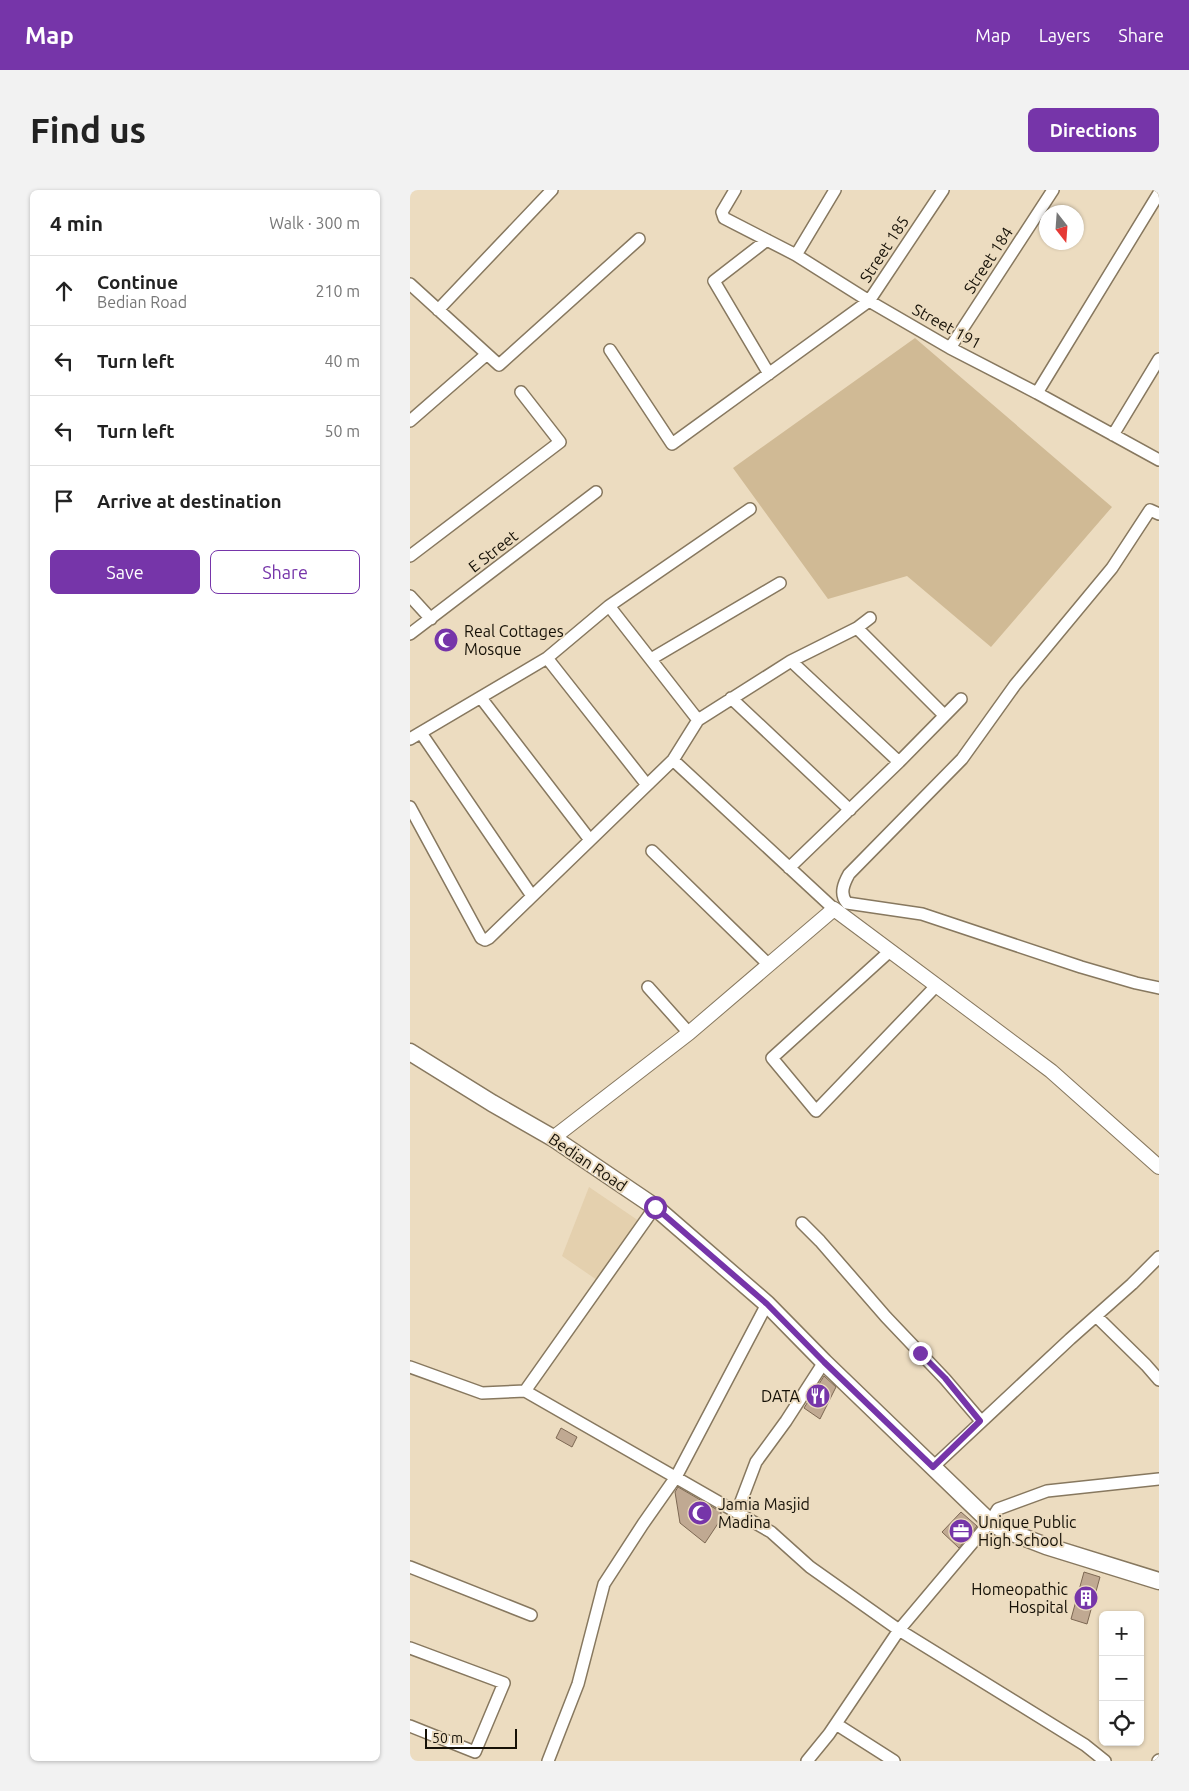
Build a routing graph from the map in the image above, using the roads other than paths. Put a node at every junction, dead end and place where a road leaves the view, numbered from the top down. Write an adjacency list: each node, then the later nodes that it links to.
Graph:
1 (552, 190): 12 (street)
2 (735, 190): 8 (street, Street 191)
3 (835, 190): 9 (street)
4 (942, 190): 11 (street, Street 185)
5 (1053, 190): 13 (street, Street 184)
6 (1159, 193): 19 (street)
7 (639, 239): 15 (street)
8 (767, 240): 9 (street, Street 191); 17 (street)
9 (796, 255): 11 (street, Street 191)
10 (410, 284): 12 (street)
11 (869, 301): 13 (street, Street 191); 17 (street)
12 (438, 310): 15 (street)
13 (950, 348): 19 (street, Street 191)
14 (610, 350): 17 (street)
15 (487, 354): 20 (street)
16 (1159, 359): 21 (street)
17 (768, 374)
18 (521, 392): 26 (street)
19 (1037, 394): 21 (street, Street 191)
20 (410, 420)
21 (1113, 435): 22 (street, Street 191)
22 (1159, 460)
23 (596, 492): 31 (street, E Street)
24 (750, 509): 29 (street)
25 (1159, 514): 58 (street)
26 (410, 556)
27 (780, 583): 35 (street)
28 (410, 596): 31 (street)
29 (609, 606): 34 (street); 35 (street)
30 (870, 618): 32 (street)
31 (431, 619): 33 (street, E Street)
32 (857, 628): 36 (street); 40 (street)
33 (410, 634)
34 (547, 658): 37 (street); 46 (street)
35 (651, 659): 41 (street)
36 (791, 661): 38 (street); 45 (street)
37 (481, 698): 42 (street); 49 (street)
38 (731, 698): 41 (street); 48 (street)
39 (960, 698): 40 (street)
40 (944, 715): 45 (street)
41 (698, 720): 44 (street)
42 (421, 733): 43 (street); 52 (street)
43 (410, 739)
44 (672, 760): 46 (street); 51 (street)
45 (899, 762): 48 (street)
46 (647, 785): 49 (street)
47 (410, 807): 52 (street)
48 (850, 810): 51 (street)
49 (590, 840): 52 (street)
50 (652, 851): 55 (street)
51 (789, 868): 53 (street)
52 (532, 896)
53 (834, 909): 54 (street); 55 (street)
54 (890, 951): 56 (street); 56 (street)
55 (768, 964): 59 (street)
56 (936, 986): 62 (street)
57 (648, 987): 59 (street)
58 (1159, 988)
59 (689, 1033): 61 (street)
60 (410, 1052): 61 (main road, Bedian Road)
61 (553, 1138): 63 (main road, Bedian Road)
62 (1159, 1168)
63 (655, 1207): 66 (main road, Bedian Road); 71 (street)
64 (802, 1223): 72 (street)
65 (1159, 1257): 67 (street)
66 (767, 1304): 68 (main road, Bedian Road); 74 (street)
67 (1096, 1316): 70 (street); 72 (street)
68 (824, 1362): 73 (main road, Bedian Road); 76 (street)
69 (410, 1368): 71 (street)
70 (1159, 1380)
71 (525, 1391): 74 (street)
72 (980, 1421): 73 (street)
73 (933, 1467): 77 (main road, Bedian Road)
74 (676, 1477): 76 (street); 85 (street)
75 (1159, 1479): 77 (street)
76 (737, 1512): 81 (street)
77 (990, 1522): 79 (main road, Bedian Road); 81 (street)
78 (410, 1567): 80 (street)
79 (1159, 1581)
80 (531, 1615)
81 (899, 1630): 83 (street); 88 (street)
82 (410, 1648): 84 (street)
83 (836, 1724): 86 (street); 87 (street)
84 (410, 1726)
85 (548, 1761)
86 (807, 1761)
87 (894, 1761)
88 (1105, 1761)

